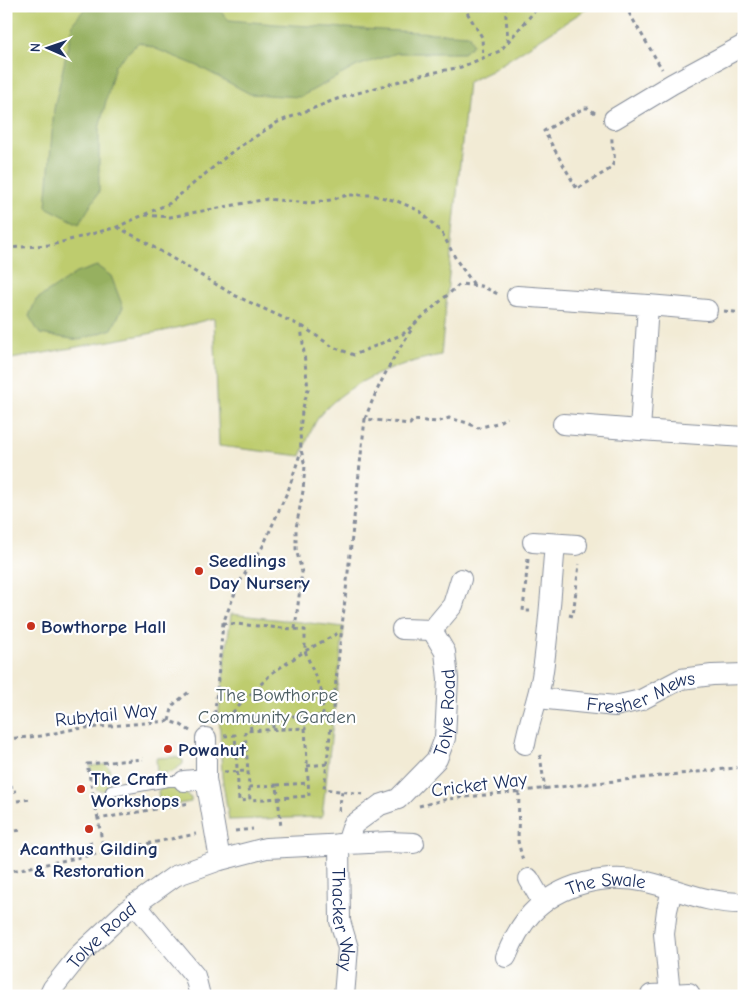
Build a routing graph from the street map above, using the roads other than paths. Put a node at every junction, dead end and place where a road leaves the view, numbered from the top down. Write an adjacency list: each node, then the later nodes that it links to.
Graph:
1 (744, 45): 2 (street)
2 (609, 122)
3 (518, 296): 4 (street)
4 (648, 305): 5 (street); 7 (street)
5 (707, 310)
6 (563, 424): 7 (street)
7 (640, 430): 8 (street)
8 (744, 437)
9 (532, 542): 10 (street)
10 (555, 544): 11 (street); 16 (street)
11 (577, 545)
12 (461, 579): 14 (street)
13 (402, 629): 14 (street)
14 (432, 630): 23 (street, Tolye Road)
15 (744, 674): 16 (street, Fresher Mews)
16 (538, 698): 18 (street)
17 (206, 738): 19 (street)
18 (532, 748)
19 (206, 779): 20 (street); 24 (street)
20 (184, 781): 21 (lane)
21 (111, 791)
22 (414, 843): 23 (street, Tolye Road)
23 (343, 844): 24 (street, Tolye Road); 34 (street, Thacker Way)
24 (220, 860): 29 (street, Tolye Road)
25 (530, 879): 28 (street, The Swale)
26 (672, 890): 27 (street, The Swale); 28 (street, The Swale); 32 (street, The Swale)
27 (744, 902)
28 (543, 903): 30 (street, The Swale)
29 (135, 904): 31 (street, Tolye Road); 33 (street)
30 (506, 957)
31 (55, 993)
32 (670, 994)
33 (200, 996)
34 (344, 996)

